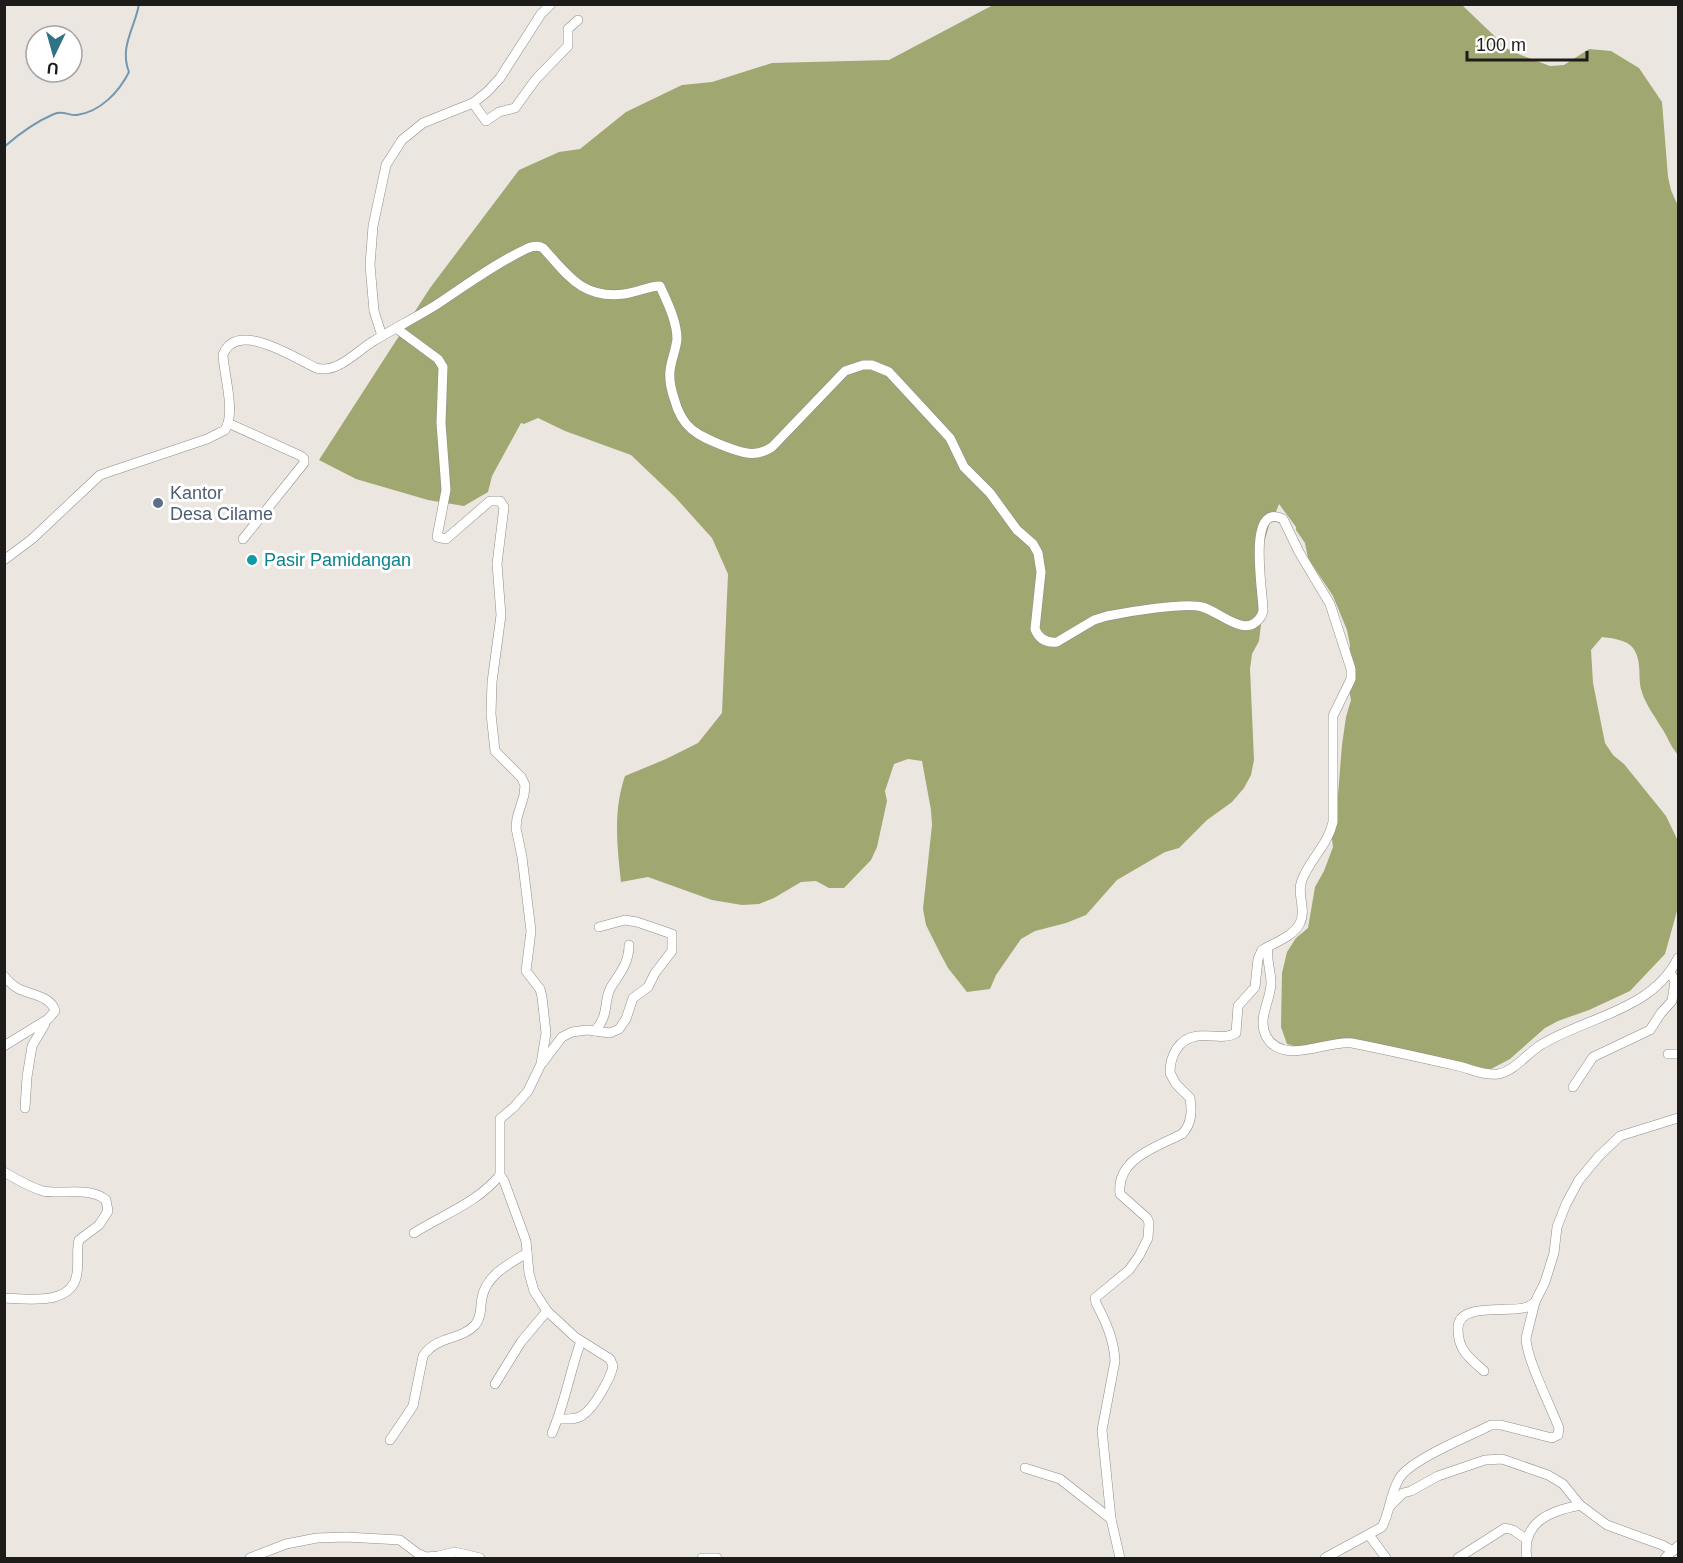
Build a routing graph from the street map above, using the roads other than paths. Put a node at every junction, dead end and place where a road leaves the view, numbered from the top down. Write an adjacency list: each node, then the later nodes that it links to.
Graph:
1 (551, 4): 3 (street)
2 (578, 20): 3 (street)
3 (473, 103): 5 (street)
4 (396, 328): 5 (street); 11 (street); 18 (street)
5 (382, 336): 6 (street)
6 (228, 423): 7 (street); 8 (street)
7 (243, 539)
8 (4, 560)
9 (599, 927): 16 (street)
10 (629, 945): 16 (street)
11 (1268, 947): 13 (street); 38 (street)
12 (1678, 958): 13 (street)
13 (1670, 972): 19 (street)
14 (4, 976): 15 (street)
15 (48, 1019): 17 (street); 20 (street)
16 (595, 1031): 18 (street)
17 (4, 1046)
18 (541, 1064): 23 (street)
19 (1573, 1086)
20 (25, 1108)
21 (1678, 1118): 27 (street)
22 (4, 1172): 26 (street)
23 (500, 1175): 24 (street); 25 (street)
24 (414, 1233)
25 (528, 1253): 28 (street); 34 (street)
26 (4, 1298)
27 (1535, 1302): 30 (street); 36 (street)
28 (548, 1311): 29 (street); 31 (street)
29 (581, 1341): 32 (street); 32 (street)
30 (1484, 1371)
31 (495, 1384)
32 (559, 1419): 33 (street)
33 (552, 1433)
34 (390, 1440)
35 (1025, 1468): 38 (street)
36 (1391, 1505): 37 (street); 39 (street)
37 (1580, 1505): 40 (street); 41 (street)
38 (1111, 1519): 47 (street)
39 (1369, 1535): 48 (street); 49 (street)
40 (1526, 1539): 42 (street); 51 (street)
41 (1676, 1549): 52 (street)
42 (1471, 1554): 50 (street)
43 (250, 1558): 44 (street)
44 (480, 1558)
45 (702, 1558): 46 (street)
46 (717, 1558)
47 (1120, 1558)
48 (1324, 1558)
49 (1386, 1558)
50 (1458, 1558)
51 (1527, 1558)
52 (1665, 1558)

